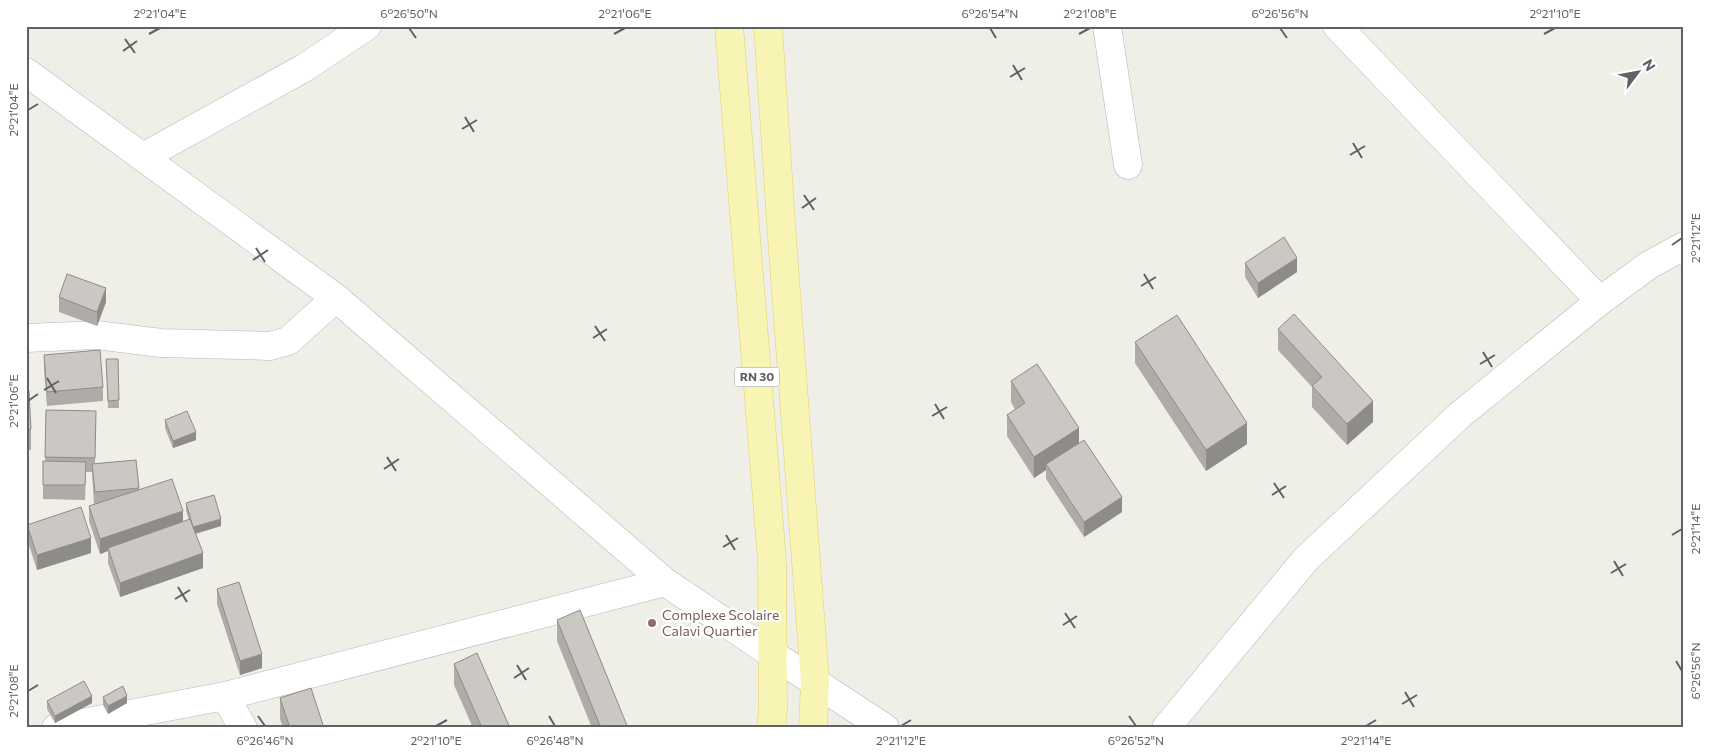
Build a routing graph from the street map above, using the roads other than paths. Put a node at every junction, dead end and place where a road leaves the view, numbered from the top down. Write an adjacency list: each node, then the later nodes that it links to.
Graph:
1 (367, 26): 7 (street)
2 (729, 26): 14 (main road, RN 30)
3 (768, 26): 15 (main road, RN 30 / RN 30)
4 (1107, 26): 8 (street)
5 (1336, 26): 11 (street)
6 (26, 72): 7 (street)
7 (143, 158): 10 (street)
8 (1128, 166)
9 (1684, 246): 11 (street)
10 (336, 298): 12 (street); 13 (street)
11 (1600, 301): 22 (street)
12 (26, 338)
13 (666, 582): 14 (street); 16 (street)
14 (772, 654): 15 (street); 19 (main road, RN 30)
15 (815, 682): 20 (main road, RN 30 / RN 30); 21 (street)
16 (225, 696): 17 (street); 18 (street)
17 (56, 728)
18 (243, 728)
19 (771, 728)
20 (814, 728)
21 (885, 728)
22 (1166, 728)

